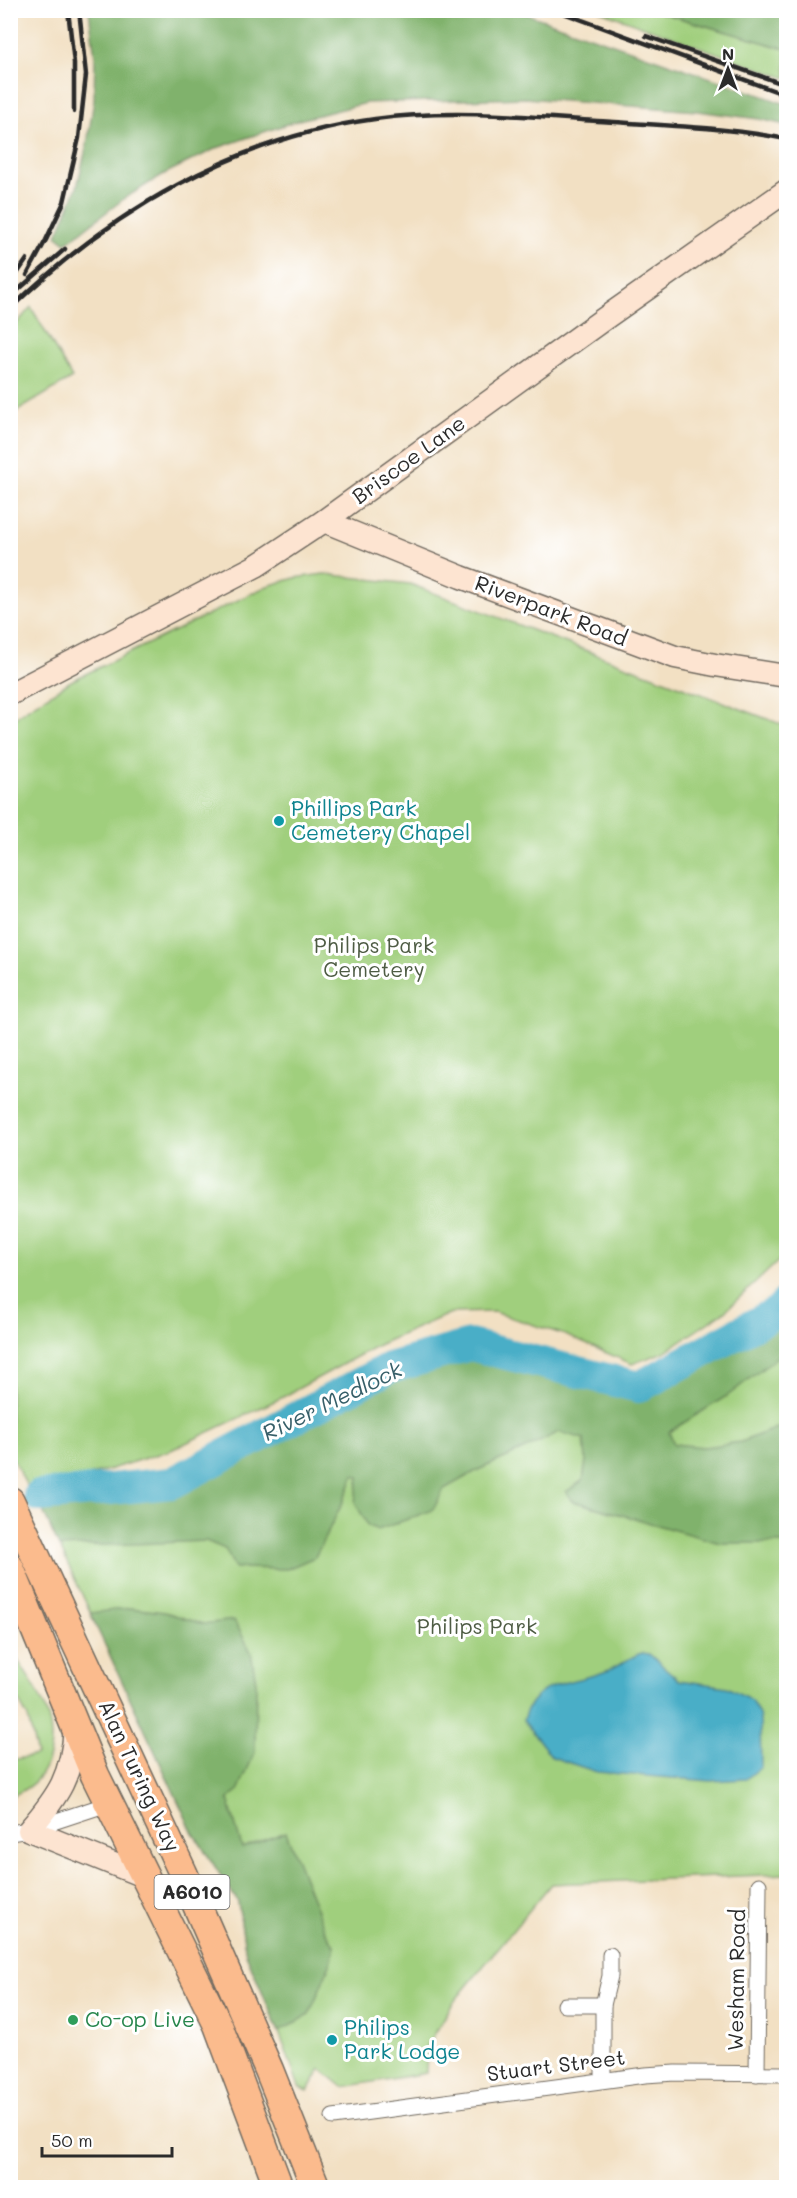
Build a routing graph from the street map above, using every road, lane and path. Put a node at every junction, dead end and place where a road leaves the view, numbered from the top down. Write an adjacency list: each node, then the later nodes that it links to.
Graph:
1 (786, 191): 2 (street, Briscoe Lane)
2 (324, 521): 3 (street, Riverpark Road); 4 (street, Briscoe Lane)
3 (786, 676)
4 (10, 694)
5 (10, 1501): 8 (highway, Alan Turing Way / A6010)
6 (10, 1568): 7 (highway, Alan Turing Way / A6010)
7 (75, 1728): 9 (highway, Alan Turing Way / A6010); 10 (street)
8 (145, 1789): 9 (highway); 20 (highway, Alan Turing Way / A6010)
9 (108, 1804): 10 (street); 11 (highway, Alan Turing Way / A6010)
10 (20, 1832): 11 (street)
11 (143, 1876): 21 (highway, Alan Turing Way / A6010)
12 (759, 1885): 16 (street, Wesham Road)
13 (610, 1955): 15 (street)
14 (565, 2005): 15 (street)
15 (603, 2005): 18 (street)
16 (757, 2074): 17 (street, Stuart Street); 18 (street, Stuart Street)
17 (786, 2074)
18 (603, 2080): 19 (street, Stuart Street)
19 (333, 2117)
20 (314, 2183)
21 (279, 2187)

